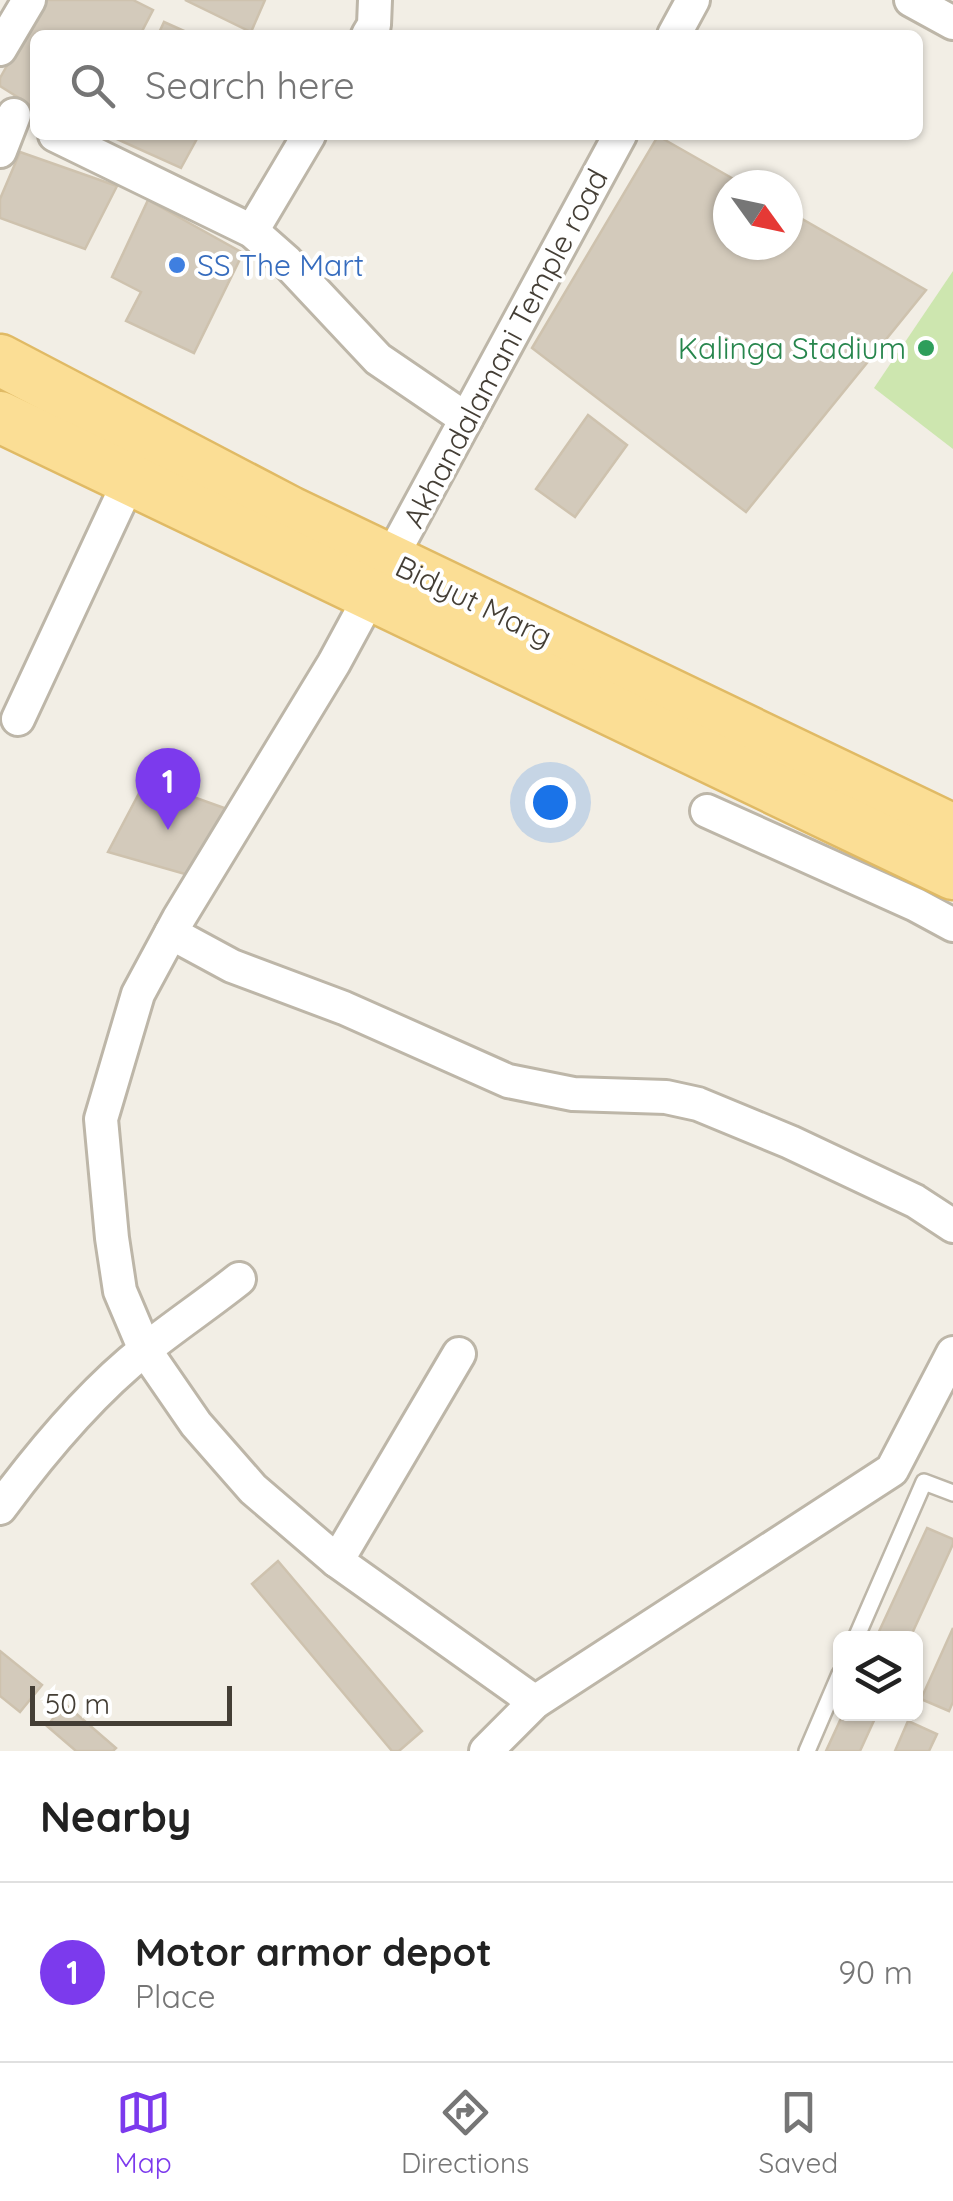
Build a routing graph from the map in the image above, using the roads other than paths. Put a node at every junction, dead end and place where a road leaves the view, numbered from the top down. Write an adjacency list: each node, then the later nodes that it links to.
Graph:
1 (29, 0): 8 (street)
2 (376, 0): 6 (street)
3 (693, 0): 7 (street)
4 (910, 0): 5 (street)
5 (953, 23)
6 (371, 30)
7 (677, 30)
8 (0, 49)
9 (16, 117): 13 (street)
10 (65, 140): 14 (street)
11 (306, 140): 14 (street)
12 (617, 140): 17 (street, Akhandalamani Temple road)
13 (0, 152)
14 (252, 231): 17 (street)
15 (0, 360): 19 (main road, Bidyut Marg)
16 (0, 417): 18 (main road, Bidyut Marg)
17 (466, 419): 19 (street, Akhandalamani Temple road)
18 (130, 479): 19 (main road, Bidyut Marg); 20 (street)
19 (381, 578): 22 (main road, Bidyut Marg); 23 (main road, Bidyut Marg); 25 (street, Akhandalamani Temple road)
20 (18, 719)
21 (706, 812): 24 (street)
22 (953, 830)
23 (953, 874)
24 (953, 925)
25 (170, 933): 26 (street); 28 (street, Akhandalamani Temple road)
26 (953, 1226)
27 (239, 1279): 28 (street)
28 (145, 1350): 32 (street); 33 (street, Akhandalamani Temple road)
29 (953, 1353): 36 (street)
30 (458, 1354): 33 (street)
31 (953, 1493): 34 (lane)
32 (0, 1508)
33 (337, 1561): 36 (street, Akhandalamani Temple road)
34 (859, 1631)
35 (833, 1690): 38 (lane)
36 (535, 1702): 37 (street)
37 (486, 1751)
38 (806, 1751)

